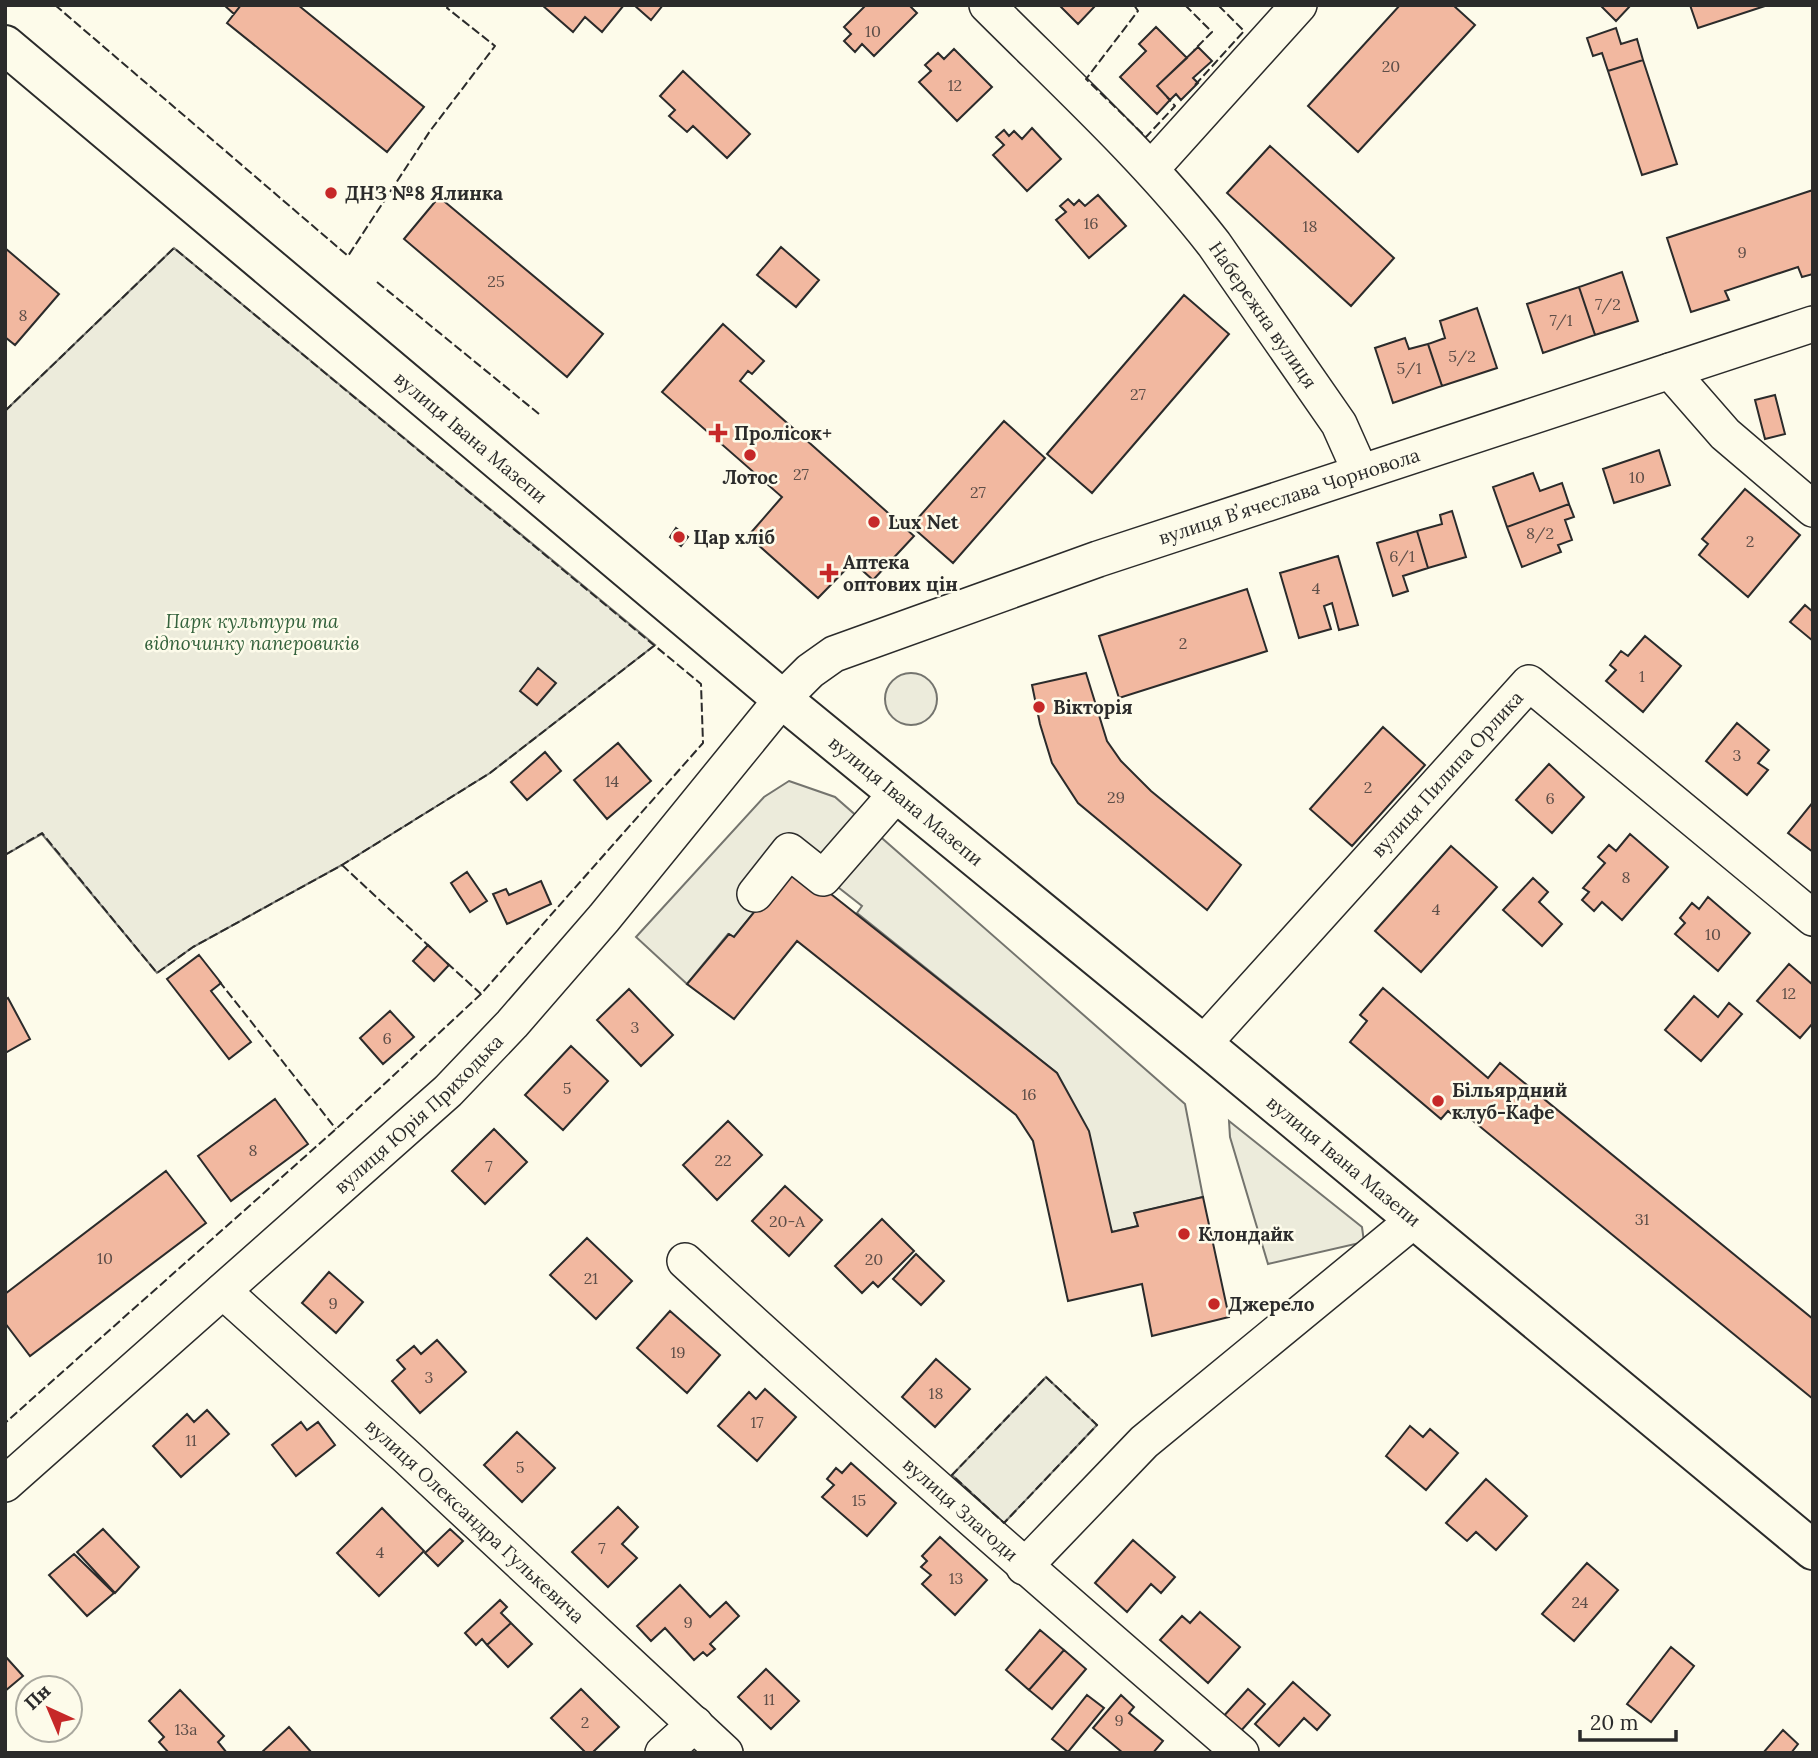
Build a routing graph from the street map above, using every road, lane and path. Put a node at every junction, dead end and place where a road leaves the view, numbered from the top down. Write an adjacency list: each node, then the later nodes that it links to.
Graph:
1 (987, 5): 4 (street, Набережна вулиця)
2 (1299, 5): 4 (street)
3 (5, 45): 9 (main road, вулиця Івана Мазепи)
4 (1151, 169): 7 (street, Набережна вулиця)
5 (1813, 324): 6 (street, вулиця Вʼячеслава Чорновола)
6 (1670, 372): 7 (street, вулиця Вʼячеслава Чорновола); 8 (street)
7 (1360, 471): 9 (street, вулиця Вʼячеслава Чорновола)
8 (1813, 509)
9 (782, 699): 10 (main road, вулиця Івана Мазепи); 16 (street, вулиця Юрія Приходька)
10 (897, 793): 11 (street); 13 (main road, вулиця Івана Мазепи)
11 (755, 894)
12 (1813, 918): 13 (street, вулиця Пилипа Орлика)
13 (1203, 1044): 14 (main road, вулиця Івана Мазепи)
14 (1414, 1220): 18 (main road, вулиця Івана Мазепи); 19 (street)
15 (685, 1261): 19 (street, вулиця Злагоди)
16 (223, 1291): 17 (street, вулиця Юрія Приходька); 20 (street, вулиця Олександра Гулькевича)
17 (5, 1483)
18 (1813, 1550)
19 (1024, 1567): 23 (street, вулиця Злагоди)
20 (695, 1724): 21 (street); 22 (street, вулиця Олександра Гулькевича)
21 (663, 1753)
22 (725, 1753)
23 (1241, 1753)

